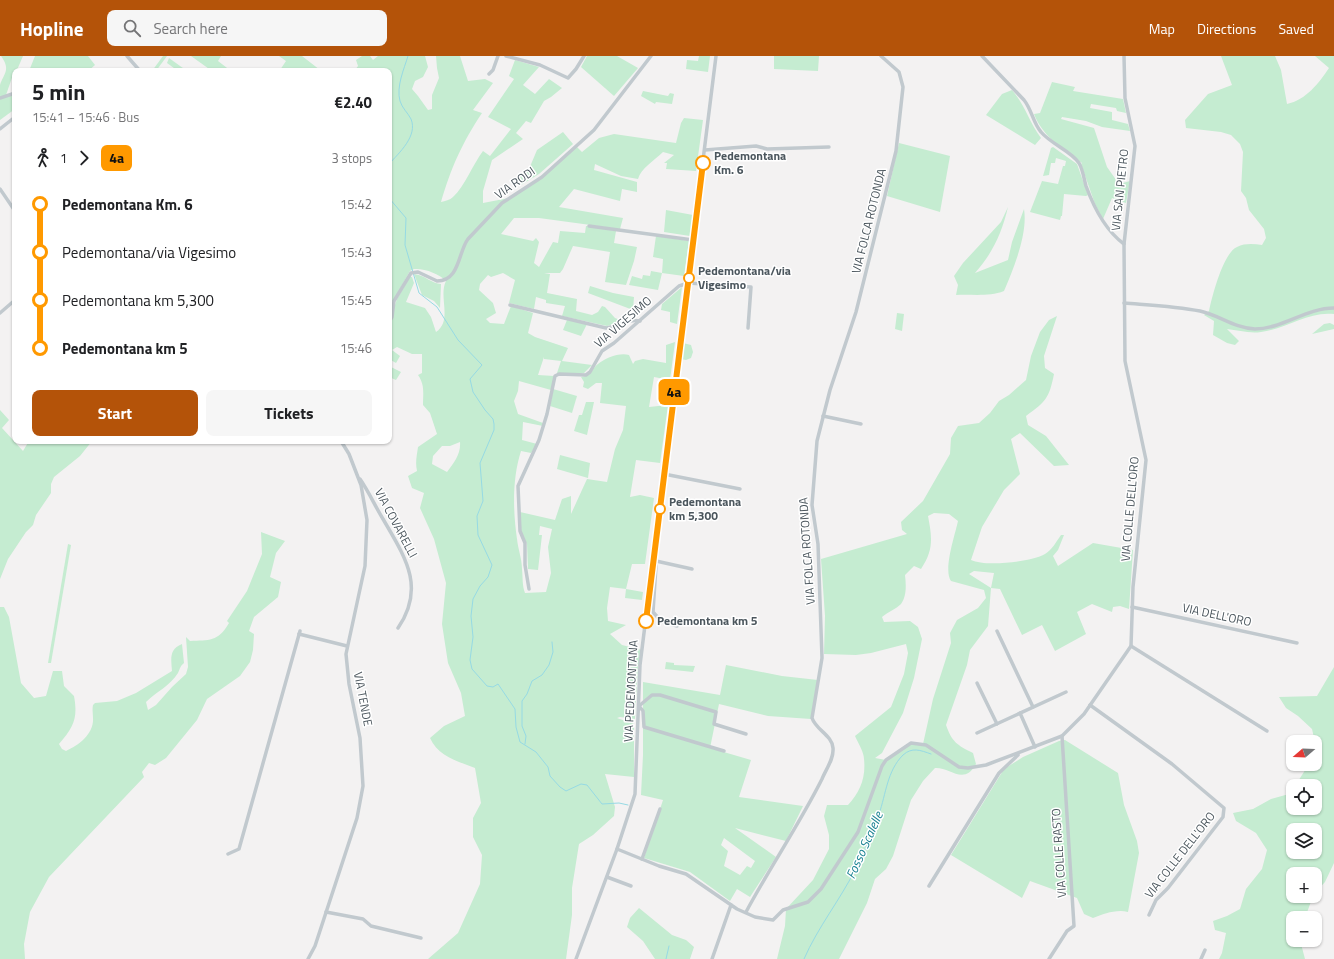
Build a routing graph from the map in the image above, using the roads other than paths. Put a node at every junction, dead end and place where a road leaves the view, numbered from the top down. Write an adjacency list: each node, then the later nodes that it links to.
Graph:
1 (127, 56): 10 (street)
2 (498, 56): 11 (street)
3 (506, 56): 4 (street)
4 (584, 56)
5 (652, 56): 29 (street, VIA RODI)
6 (716, 56): 17 (street, VIA PEDEMONTANA)
7 (881, 56): 32 (street, VIA FOLCA ROTONDA)
8 (982, 56): 22 (street)
9 (1124, 56): 22 (street, VIA SAN PIETRO)
10 (137, 68)
11 (489, 74)
12 (12, 94): 13 (street)
13 (0, 98)
14 (12, 119): 15 (street)
15 (0, 129)
16 (829, 147): 17 (street)
17 (705, 150): 21 (street, VIA PEDEMONTANA)
18 (0, 189): 19 (street)
19 (12, 207)
20 (589, 226): 21 (street)
21 (693, 240): 23 (street, VIA PEDEMONTANA)
22 (1124, 244): 25 (street, VIA SAN PIETRO)
23 (688, 283): 30 (street, VIA VIGESIMO); 31 (street); 36 (street, VIA PEDEMONTANA)
24 (12, 303): 28 (street)
25 (1124, 303): 27 (street); 42 (street, VIA COLLE DELL'ORO)
26 (510, 305): 30 (street)
27 (1334, 308)
28 (0, 313)
29 (392, 317)
30 (640, 320): 41 (street, VIA VIGESIMO)
31 (748, 328)
32 (822, 416): 33 (street); 72 (street, VIA FOLCA ROTONDA)
33 (861, 424)
34 (342, 444): 35 (street, VIA TENDE)
35 (357, 474): 44 (street, VIA COVARELLI); 47 (street, VIA TENDE)
36 (664, 474): 37 (street); 38 (street, VIA PEDEMONTANA)
37 (740, 489)
38 (654, 557): 39 (street); 52 (street, VIA PEDEMONTANA)
39 (656, 562): 40 (street); 43 (street)
40 (692, 569)
41 (529, 589)
42 (1132, 607): 46 (street, VIA DELL'ORO); 48 (street, VIA COLLE DELL'ORO)
43 (677, 626)
44 (398, 628)
45 (997, 631): 53 (street)
46 (1297, 643)
47 (347, 646): 65 (street); 71 (street, VIA TENDE)
48 (1131, 646): 51 (street); 56 (street)
49 (977, 683): 55 (street)
50 (1066, 692): 53 (street)
51 (1090, 705): 59 (street); 73 (street, VIA COLLE DELL'ORO)
52 (639, 706): 58 (street); 62 (street); 64 (street, VIA PEDEMONTANA)
53 (1033, 707): 54 (street)
54 (1020, 713): 55 (street); 60 (street)
55 (997, 724): 57 (street)
56 (1267, 731)
57 (977, 733)
58 (746, 734)
59 (1062, 736): 60 (street); 81 (street, VIA COLLE RASTO)
60 (1035, 747): 61 (street)
61 (1028, 750): 69 (street); 72 (street)
62 (724, 751)
63 (660, 810): 66 (street)
64 (617, 849): 66 (street); 67 (street, VIA PEDEMONTANA)
65 (228, 854)
66 (642, 859): 70 (street)
67 (607, 877): 68 (street); 79 (street, VIA PEDEMONTANA)
68 (631, 886)
69 (929, 886)
70 (731, 905): 72 (street); 80 (street)
71 (326, 912): 74 (street); 76 (street, VIA TENDE)
72 (746, 912)
73 (1148, 915)
74 (421, 938)
75 (1205, 950): 82 (street)
76 (311, 954): 77 (street, VIA TENDE); 78 (street)
77 (308, 959)
78 (313, 959)
79 (576, 959)
80 (712, 959)
81 (1049, 959)
82 (1201, 959)

